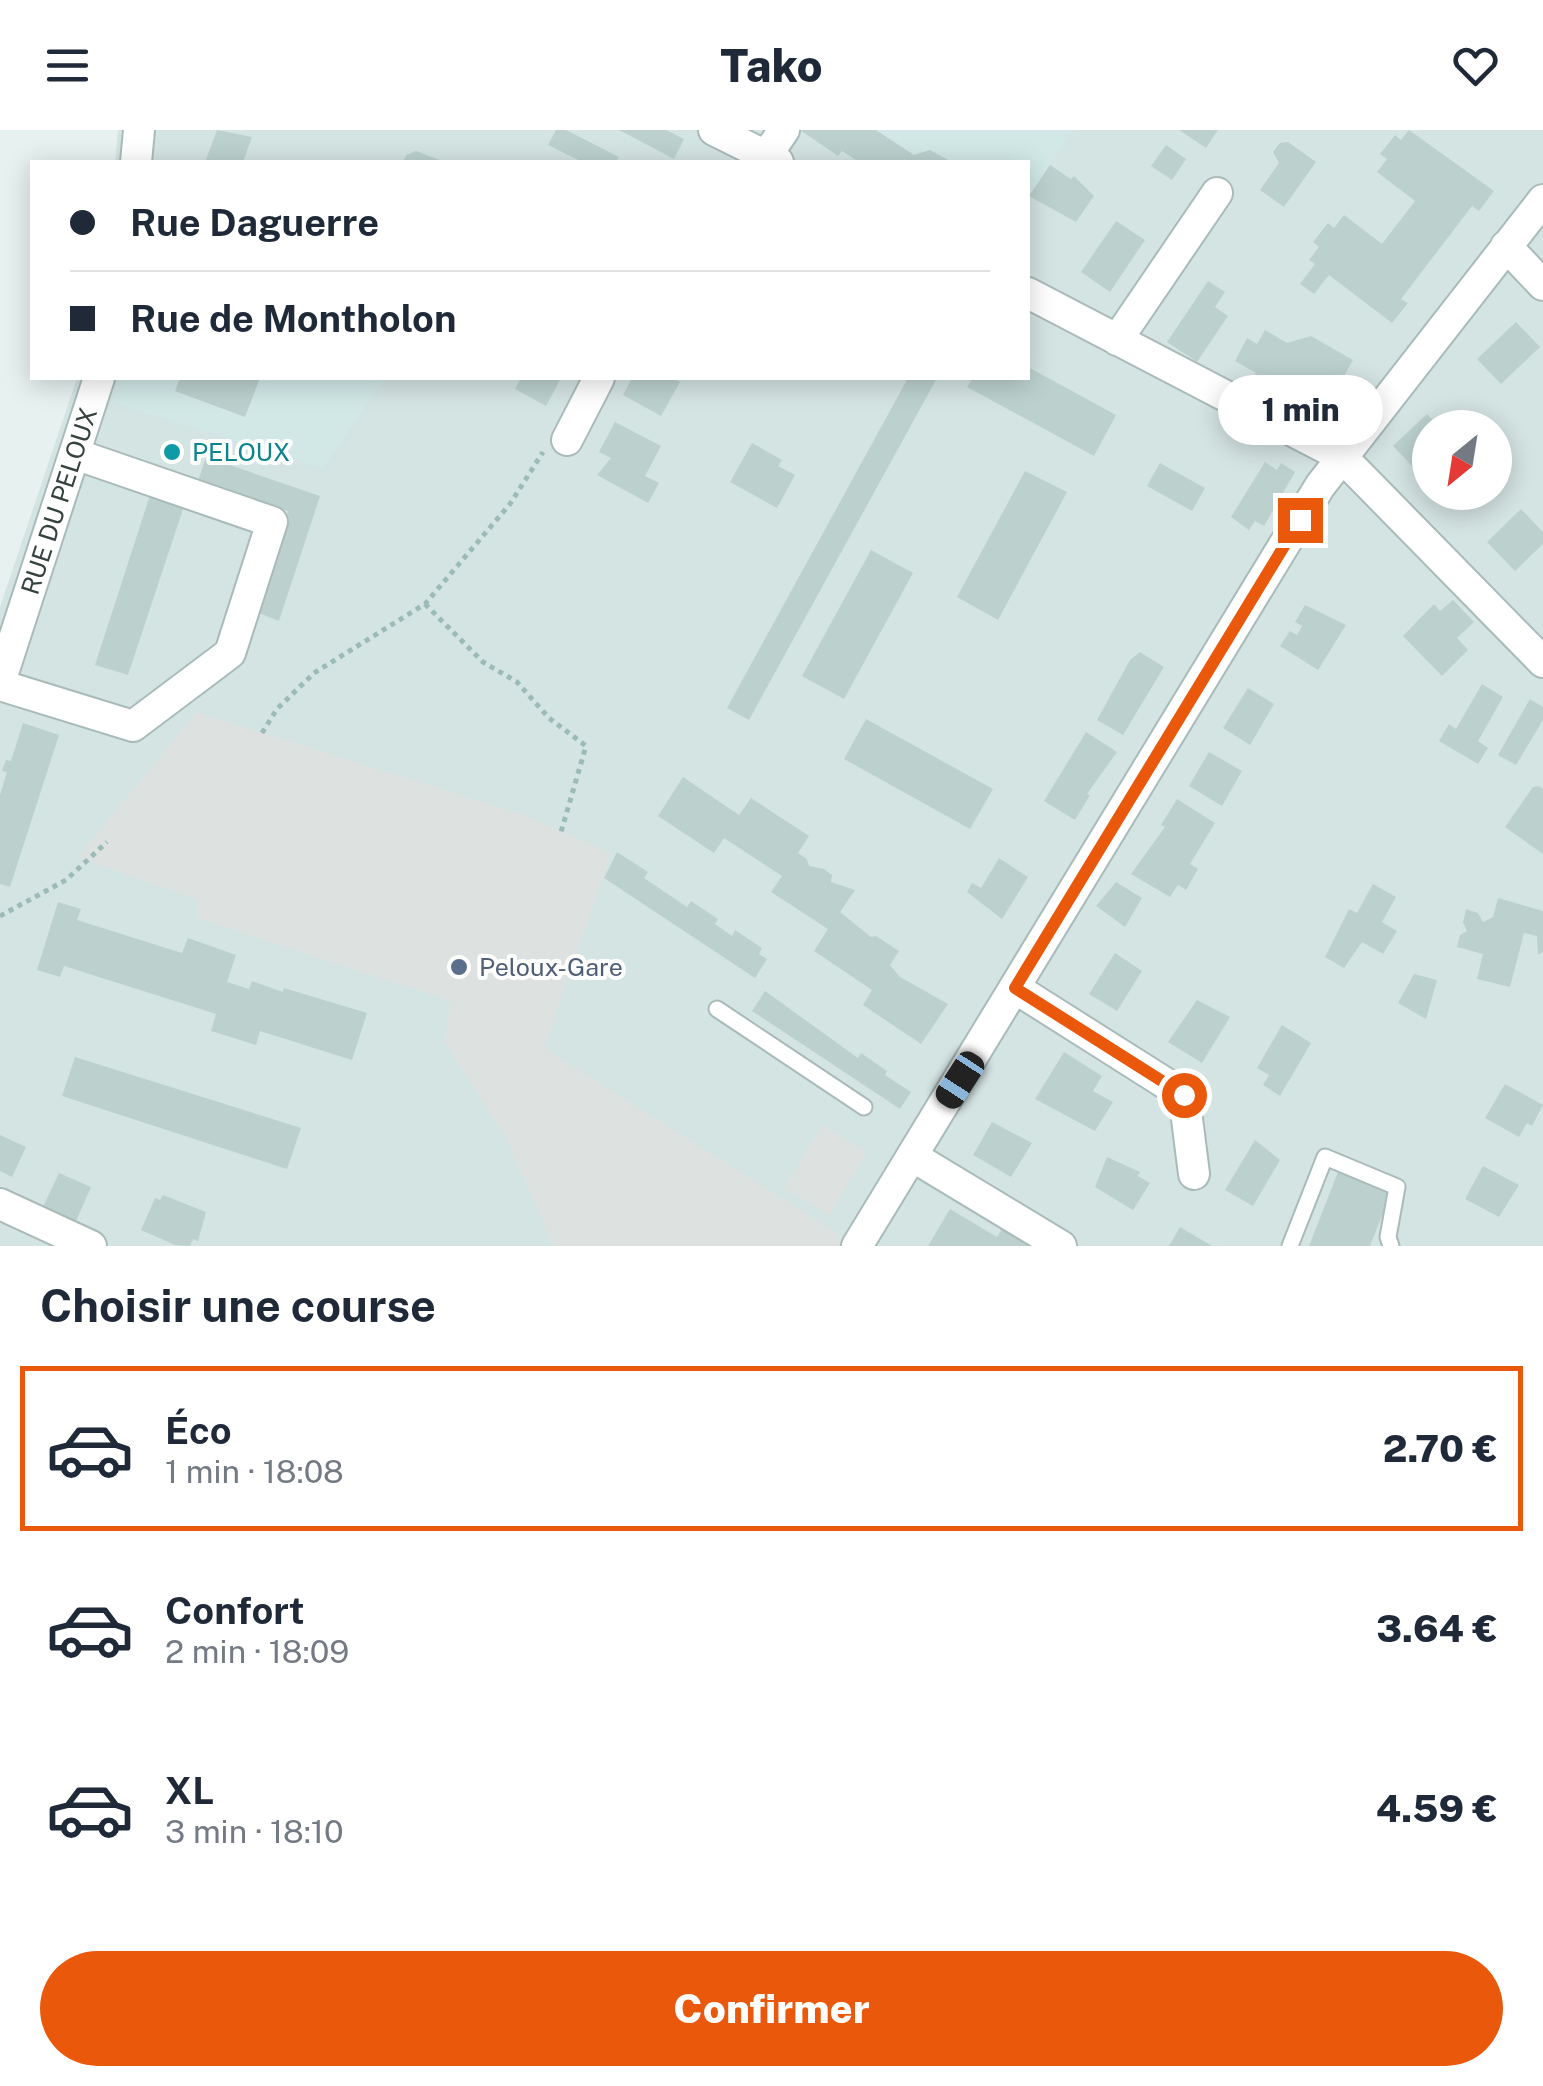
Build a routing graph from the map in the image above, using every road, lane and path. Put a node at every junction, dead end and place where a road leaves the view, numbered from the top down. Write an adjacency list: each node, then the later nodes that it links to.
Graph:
1 (139, 130): 5 (street)
2 (784, 130): 4 (street)
3 (717, 143): 4 (street)
4 (772, 159)
5 (136, 160)
6 (1217, 194): 11 (street)
7 (1543, 200): 8 (street)
8 (1506, 246): 9 (street); 16 (street)
9 (1543, 286)
10 (1030, 294): 11 (street)
11 (1117, 340): 16 (street)
12 (99, 380): 15 (street, RUE DU PELOUX)
13 (598, 380): 14 (street)
14 (570, 434): 17 (path)
15 (75, 454): 19 (street, RUE DU PELOUX); 19 (street)
16 (1341, 456): 18 (street); 24 (street)
17 (425, 604): 20 (path); 21 (path)
18 (1543, 662)
19 (0, 684)
20 (262, 733)
21 (561, 832)
22 (107, 842): 23 (path)
23 (0, 916)
24 (1015, 988): 27 (street); 28 (street)
25 (718, 1009): 26 (lane)
26 (864, 1107)
27 (912, 1156): 31 (street); 32 (street)
28 (1194, 1174)
29 (0, 1204): 30 (street)
30 (91, 1246)
31 (857, 1246)
32 (1061, 1246)
33 (1290, 1246): 34 (lane)
34 (1391, 1246)

